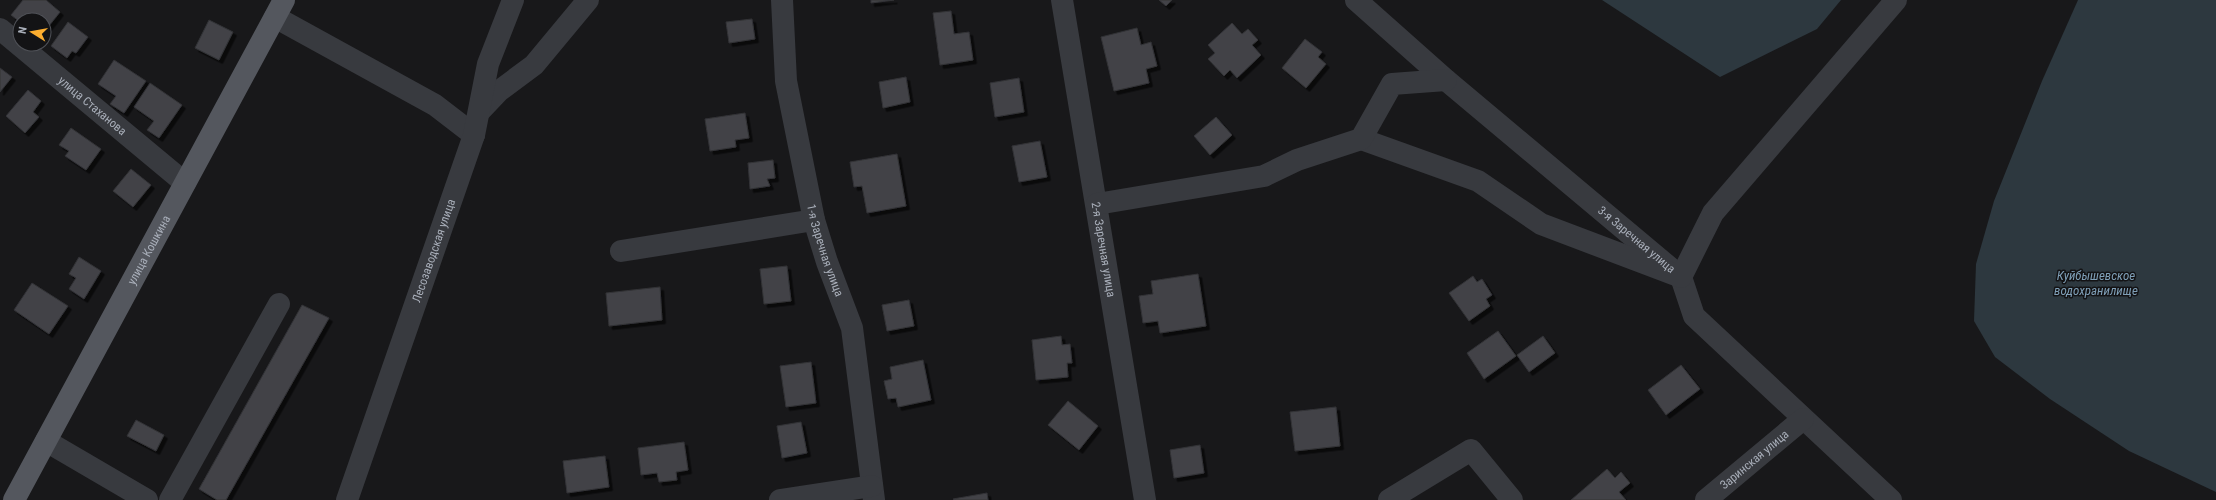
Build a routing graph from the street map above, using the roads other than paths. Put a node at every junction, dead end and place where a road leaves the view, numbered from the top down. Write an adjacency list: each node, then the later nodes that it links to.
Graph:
1 (513, 0): 10 (street, Лесозаводская улица)
2 (588, 0): 10 (street)
3 (782, 0): 15 (street, 1-я Заречная улица)
4 (1062, 0): 14 (street, 2-я Заречная улица)
5 (1356, 0): 9 (street, 3-я Заречная улица)
6 (1896, 0): 17 (street)
7 (280, 8): 11 (street); 13 (main road, улица Кошкина)
8 (0, 29): 13 (street, улица Стаханова)
9 (1446, 80): 12 (street); 17 (street, 3-я Заречная улица)
10 (480, 111): 11 (street, Лесозаводская улица)
11 (474, 135): 25 (street, Лесозаводская улица)
12 (1361, 139): 14 (street); 17 (street)
13 (185, 183): 20 (main road, улица Кошкина)
14 (1097, 204): 27 (street, 2-я Заречная улица)
15 (814, 220): 16 (street); 21 (street, 1-я Заречная улица)
16 (621, 251)
17 (1681, 277): 19 (street, 3-я Заречная улица)
18 (279, 304): 24 (street)
19 (1803, 419): 30 (street, Заринская улица); 31 (street, 3-я Заречная улица)
20 (46, 440): 22 (main road, улица Кошкина); 23 (street)
21 (873, 493): 26 (street)
22 (14, 500)
23 (147, 500)
24 (170, 500)
25 (347, 500)
26 (780, 500)
27 (1145, 500)
28 (1389, 500): 29 (street)
29 (1512, 500)
30 (1706, 500)
31 (1891, 500)

